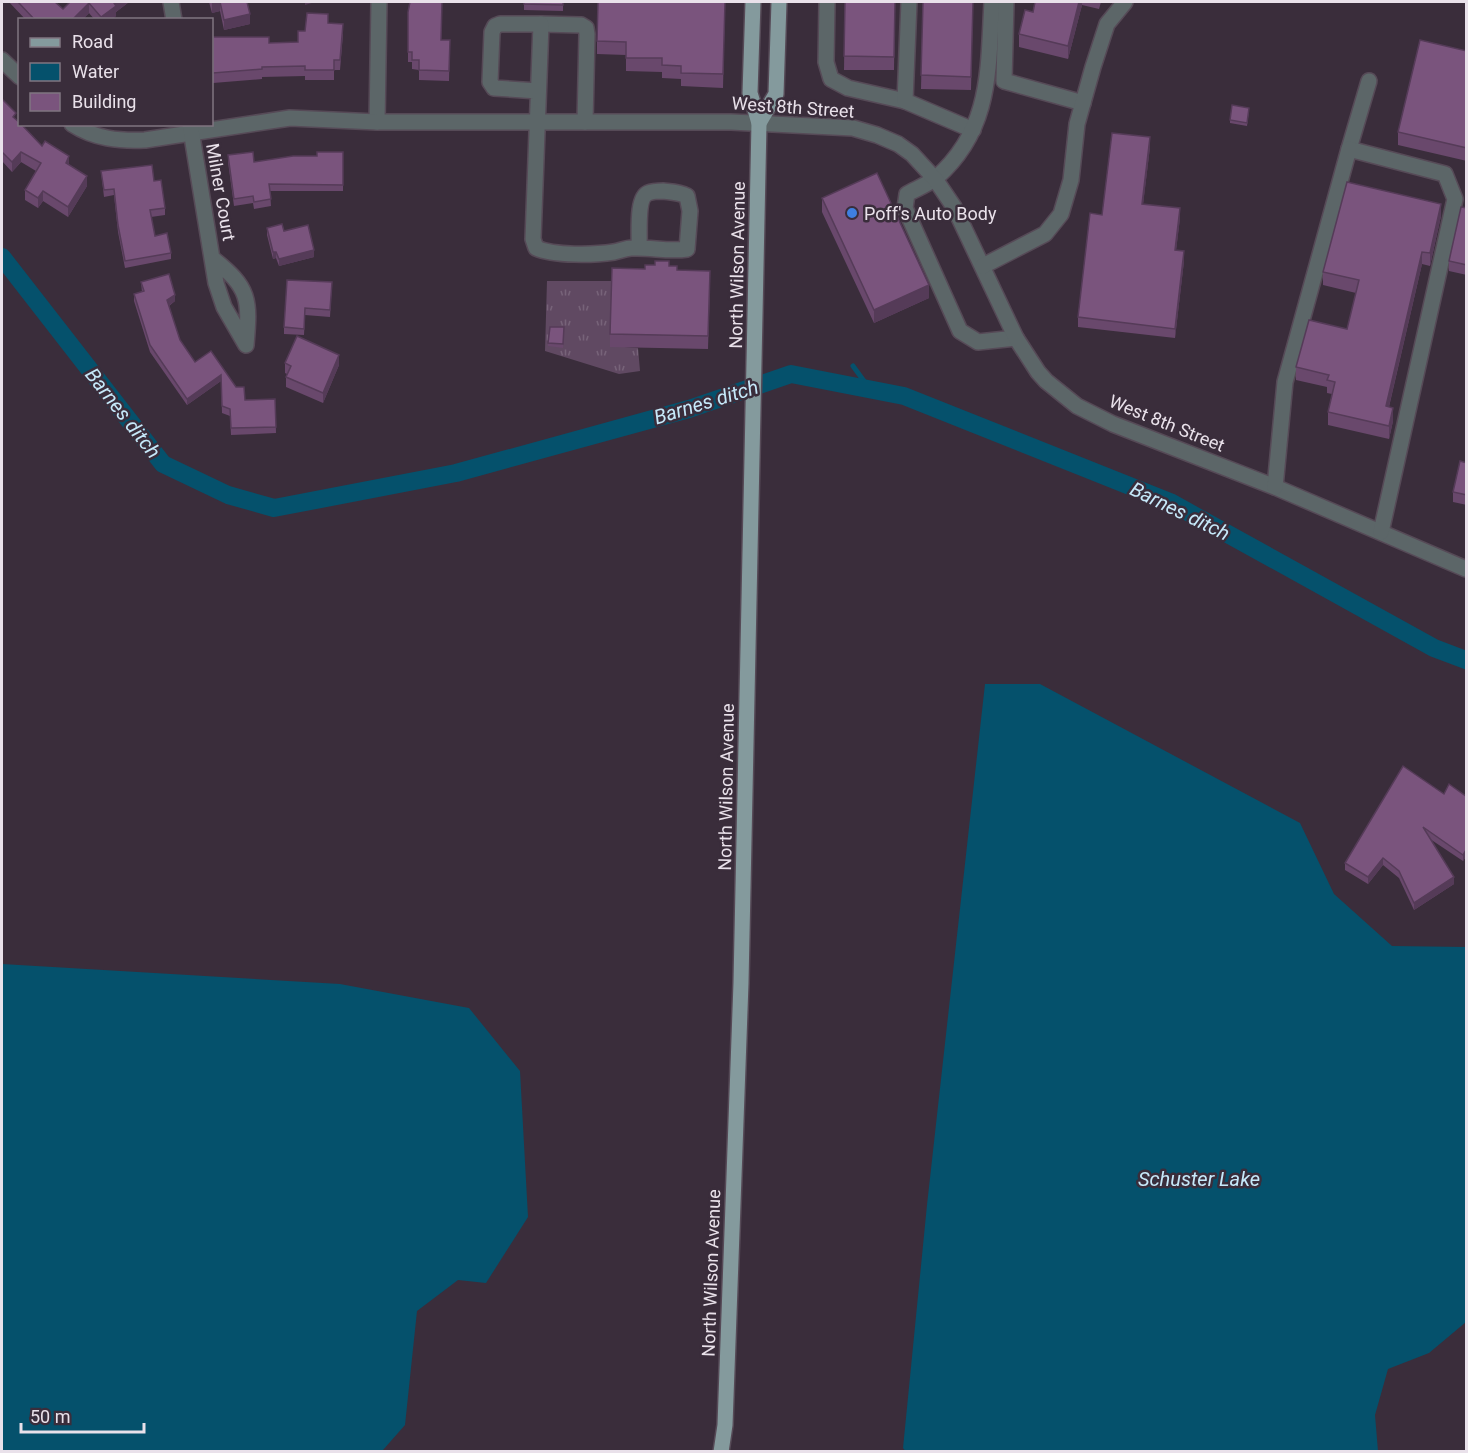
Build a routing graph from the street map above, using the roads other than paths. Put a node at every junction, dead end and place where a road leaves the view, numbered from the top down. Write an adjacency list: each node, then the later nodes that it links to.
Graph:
1 (171, 2): 10 (street)
2 (379, 2): 18 (street)
3 (753, 2): 21 (main road, North Wilson Avenue)
4 (779, 2): 21 (main road, North Wilson Avenue)
5 (827, 2): 16 (street)
6 (909, 2): 16 (street)
7 (992, 2): 26 (street)
8 (1006, 2): 17 (street)
9 (1125, 2): 17 (street)
10 (174, 18)
11 (541, 24): 15 (street); 15 (street); 20 (street)
12 (2, 60): 13 (street)
13 (18, 75)
14 (1369, 81): 27 (street)
15 (538, 91): 19 (street)
16 (905, 101): 26 (street)
17 (1083, 104): 31 (street)
18 (377, 122): 19 (street, West 8th Street); 24 (street, West 8th Street)
19 (536, 122): 20 (street, West 8th Street); 29 (street)
20 (585, 122): 21 (street, West 8th Street)
21 (759, 123): 28 (street, West 8th Street); 36 (main road, North Wilson Avenue)
22 (76, 126): 25 (street, West 8th Street)
23 (210, 126): 25 (street, West 8th Street)
24 (213, 126)
25 (190, 128): 30 (street, Milner Court)
26 (973, 130): 28 (street)
27 (1349, 149): 33 (street); 34 (street)
28 (934, 179): 31 (street, West 8th Street); 32 (street)
29 (639, 248): 29 (street)
30 (212, 258): 30 (street, Milner Court)
31 (983, 266): 32 (street, West 8th Street)
32 (1016, 338): 33 (street, West 8th Street)
33 (1275, 487): 34 (street, West 8th Street)
34 (1381, 532): 35 (street, West 8th Street)
35 (1467, 569)
36 (721, 1452)

